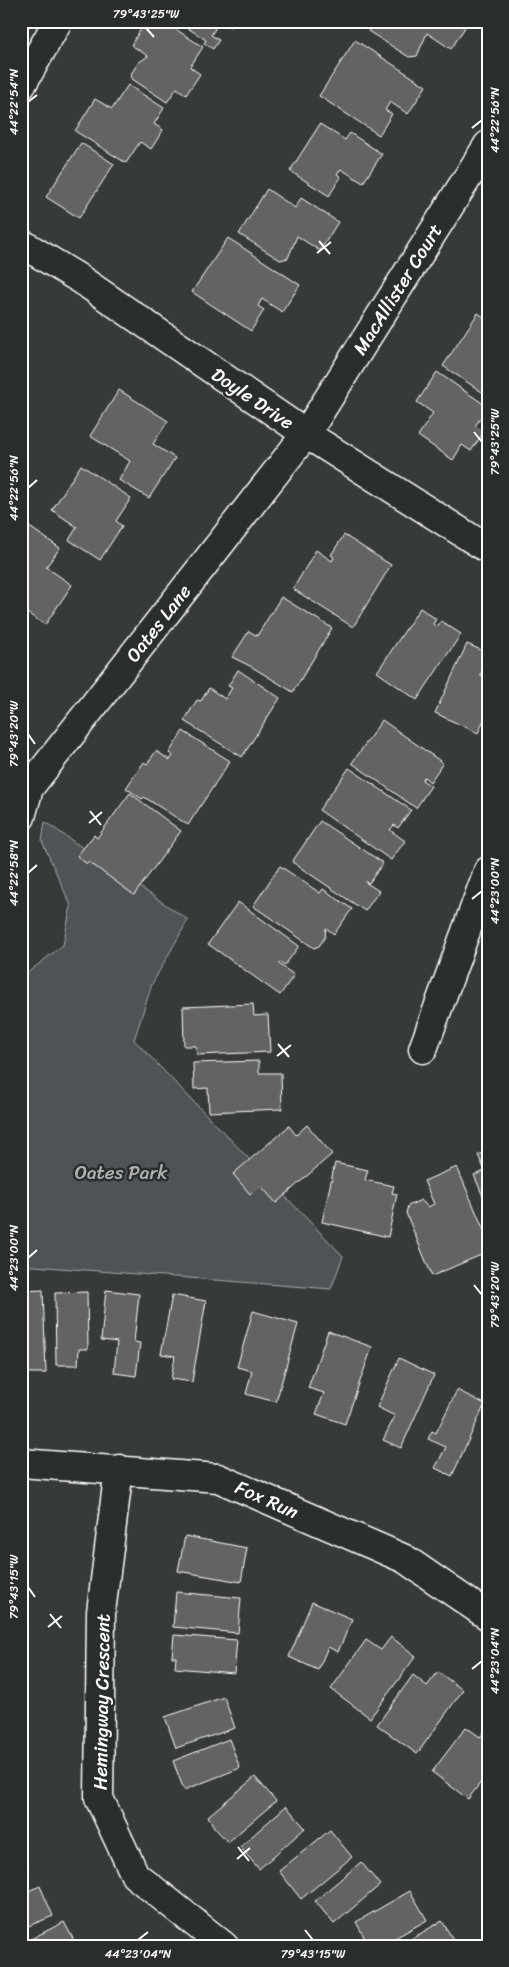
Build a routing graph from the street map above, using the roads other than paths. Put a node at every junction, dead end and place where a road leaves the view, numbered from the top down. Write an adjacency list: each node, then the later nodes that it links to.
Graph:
1 (58, 21): 2 (street)
2 (21, 86)
3 (488, 145): 5 (street, MacAllister Court)
4 (21, 243): 5 (street, Doyle Drive)
5 (306, 434): 6 (street, Doyle Drive); 7 (street, Oates Lane)
6 (488, 549)
7 (21, 817)
8 (488, 870): 9 (street)
9 (423, 1049)
10 (21, 1463): 11 (street, Fox Run)
11 (119, 1469): 12 (street, Fox Run); 13 (street, Hemingway Crescent)
12 (488, 1616)
13 (224, 1946)

